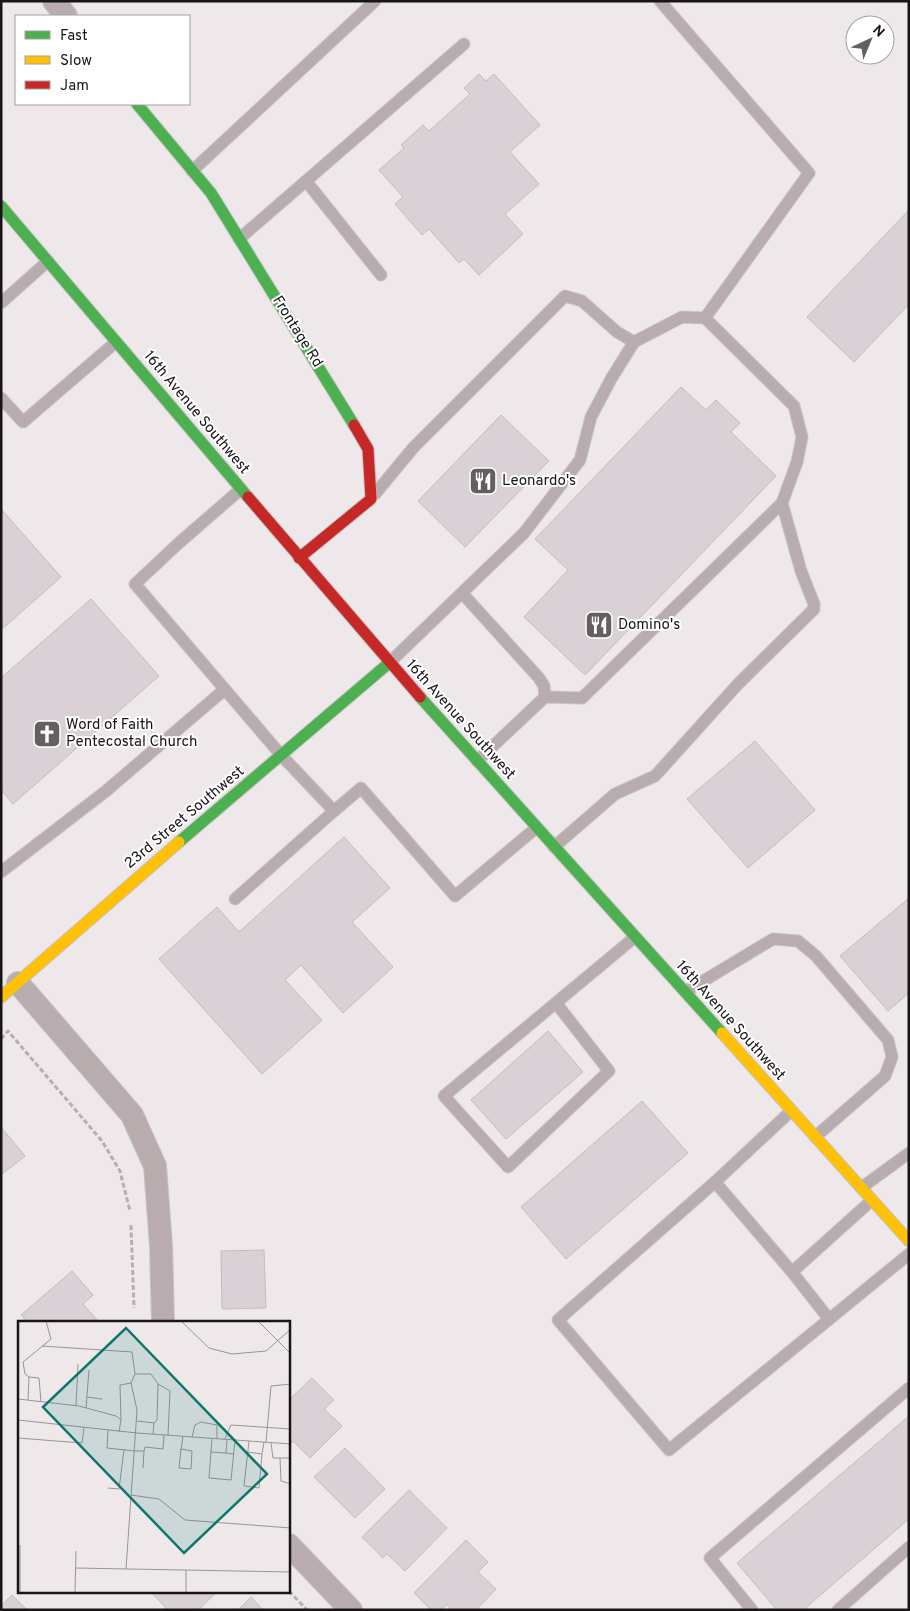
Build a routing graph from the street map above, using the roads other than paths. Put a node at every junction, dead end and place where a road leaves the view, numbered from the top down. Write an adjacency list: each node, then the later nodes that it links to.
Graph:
1 (54, 1): 4 (street)
2 (375, 1): 7 (lane)
3 (660, 1): 14 (lane)
4 (65, 15)
5 (464, 44): 8 (lane)
6 (138, 105): 7 (main road, Frontage Rd)
7 (192, 171): 10 (main road, Frontage Rd)
8 (306, 180): 10 (lane); 12 (lane)
9 (1, 206): 11 (main road, 16th Avenue Southwest)
10 (239, 239): 19 (main road, Frontage Rd)
11 (48, 261): 13 (lane); 15 (main road, 16th Avenue Southwest)
12 (381, 274)
13 (1, 303)
14 (705, 318): 16 (lane); 20 (lane)
15 (116, 342): 17 (lane); 18 (main road, 16th Avenue Southwest)
16 (634, 342): 19 (lane); 22 (lane)
17 (1, 398)
18 (241, 490): 21 (main road, 16th Avenue Southwest); 24 (lane)
19 (371, 499): 21 (main road)
20 (782, 503): 25 (lane); 30 (lane)
21 (300, 558): 23 (main road, 16th Avenue Southwest)
22 (462, 593): 23 (lane); 25 (lane)
23 (389, 663): 26 (main road, 23rd Street Southwest); 27 (main road, 16th Avenue Southwest)
24 (224, 690): 26 (lane); 31 (lane)
25 (545, 697): 27 (lane)
26 (281, 756): 28 (lane); 34 (main road, 23rd Street Southwest)
27 (477, 761): 29 (main road, 16th Avenue Southwest)
28 (334, 811): 29 (lane); 32 (lane)
29 (536, 828): 30 (main road, 16th Avenue Southwest)
30 (554, 847): 33 (main road, 16th Avenue Southwest)
31 (1, 872)
32 (236, 899)
33 (635, 937): 35 (main road, 16th Avenue Southwest); 36 (lane)
34 (10, 990): 47 (street)
35 (685, 992): 37 (main road, 16th Avenue Southwest); 38 (lane)
36 (556, 1003): 36 (lane)
37 (792, 1111): 38 (main road, 16th Avenue Southwest); 40 (lane)
38 (815, 1136): 41 (main road, 16th Avenue Southwest)
39 (909, 1153): 41 (lane)
40 (715, 1182): 45 (lane); 46 (lane)
41 (861, 1188): 42 (main road, 16th Avenue Southwest)
42 (872, 1200): 43 (main road, 16th Avenue Southwest); 45 (lane)
43 (909, 1241)
44 (909, 1254): 46 (lane)
45 (792, 1272): 46 (lane)
46 (829, 1319)
47 (163, 1321)
48 (909, 1388): 52 (lane)
49 (290, 1546): 51 (street)
50 (909, 1547): 53 (lane)
51 (351, 1610)
52 (752, 1610)
53 (838, 1610)

